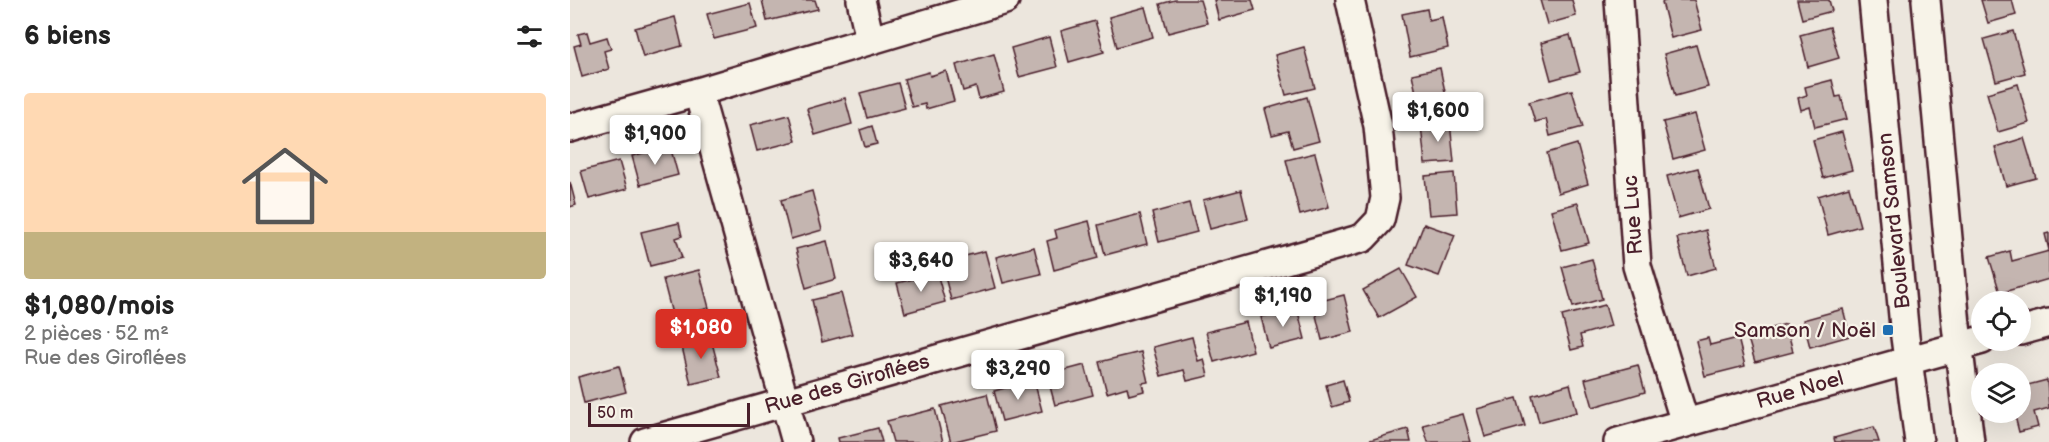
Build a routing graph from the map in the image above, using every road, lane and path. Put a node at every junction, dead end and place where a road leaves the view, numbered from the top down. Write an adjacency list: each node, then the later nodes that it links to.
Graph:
1 (861, 0): 7 (street)
2 (1005, 0): 7 (street)
3 (1350, 0): 14 (street, Rue des Giroflées)
4 (1619, 0): 15 (street, Rue Luc)
5 (1873, 0): 13 (street, Boulevard Samson)
6 (1926, 0): 12 (street)
7 (870, 40): 8 (street)
8 (698, 92): 9 (street); 14 (street)
9 (570, 128)
10 (2049, 323): 11 (street)
11 (2031, 328)
12 (1970, 344): 13 (street, Rue Noel); 20 (street)
13 (1908, 360): 15 (street, Rue Noel); 19 (street, Boulevard Samson)
14 (785, 401): 16 (street, Rue des Giroflées); 17 (street)
15 (1685, 423): 18 (street, Rue Noel)
16 (645, 442)
17 (796, 442)
18 (1618, 442)
19 (1919, 442)
20 (1970, 442)

